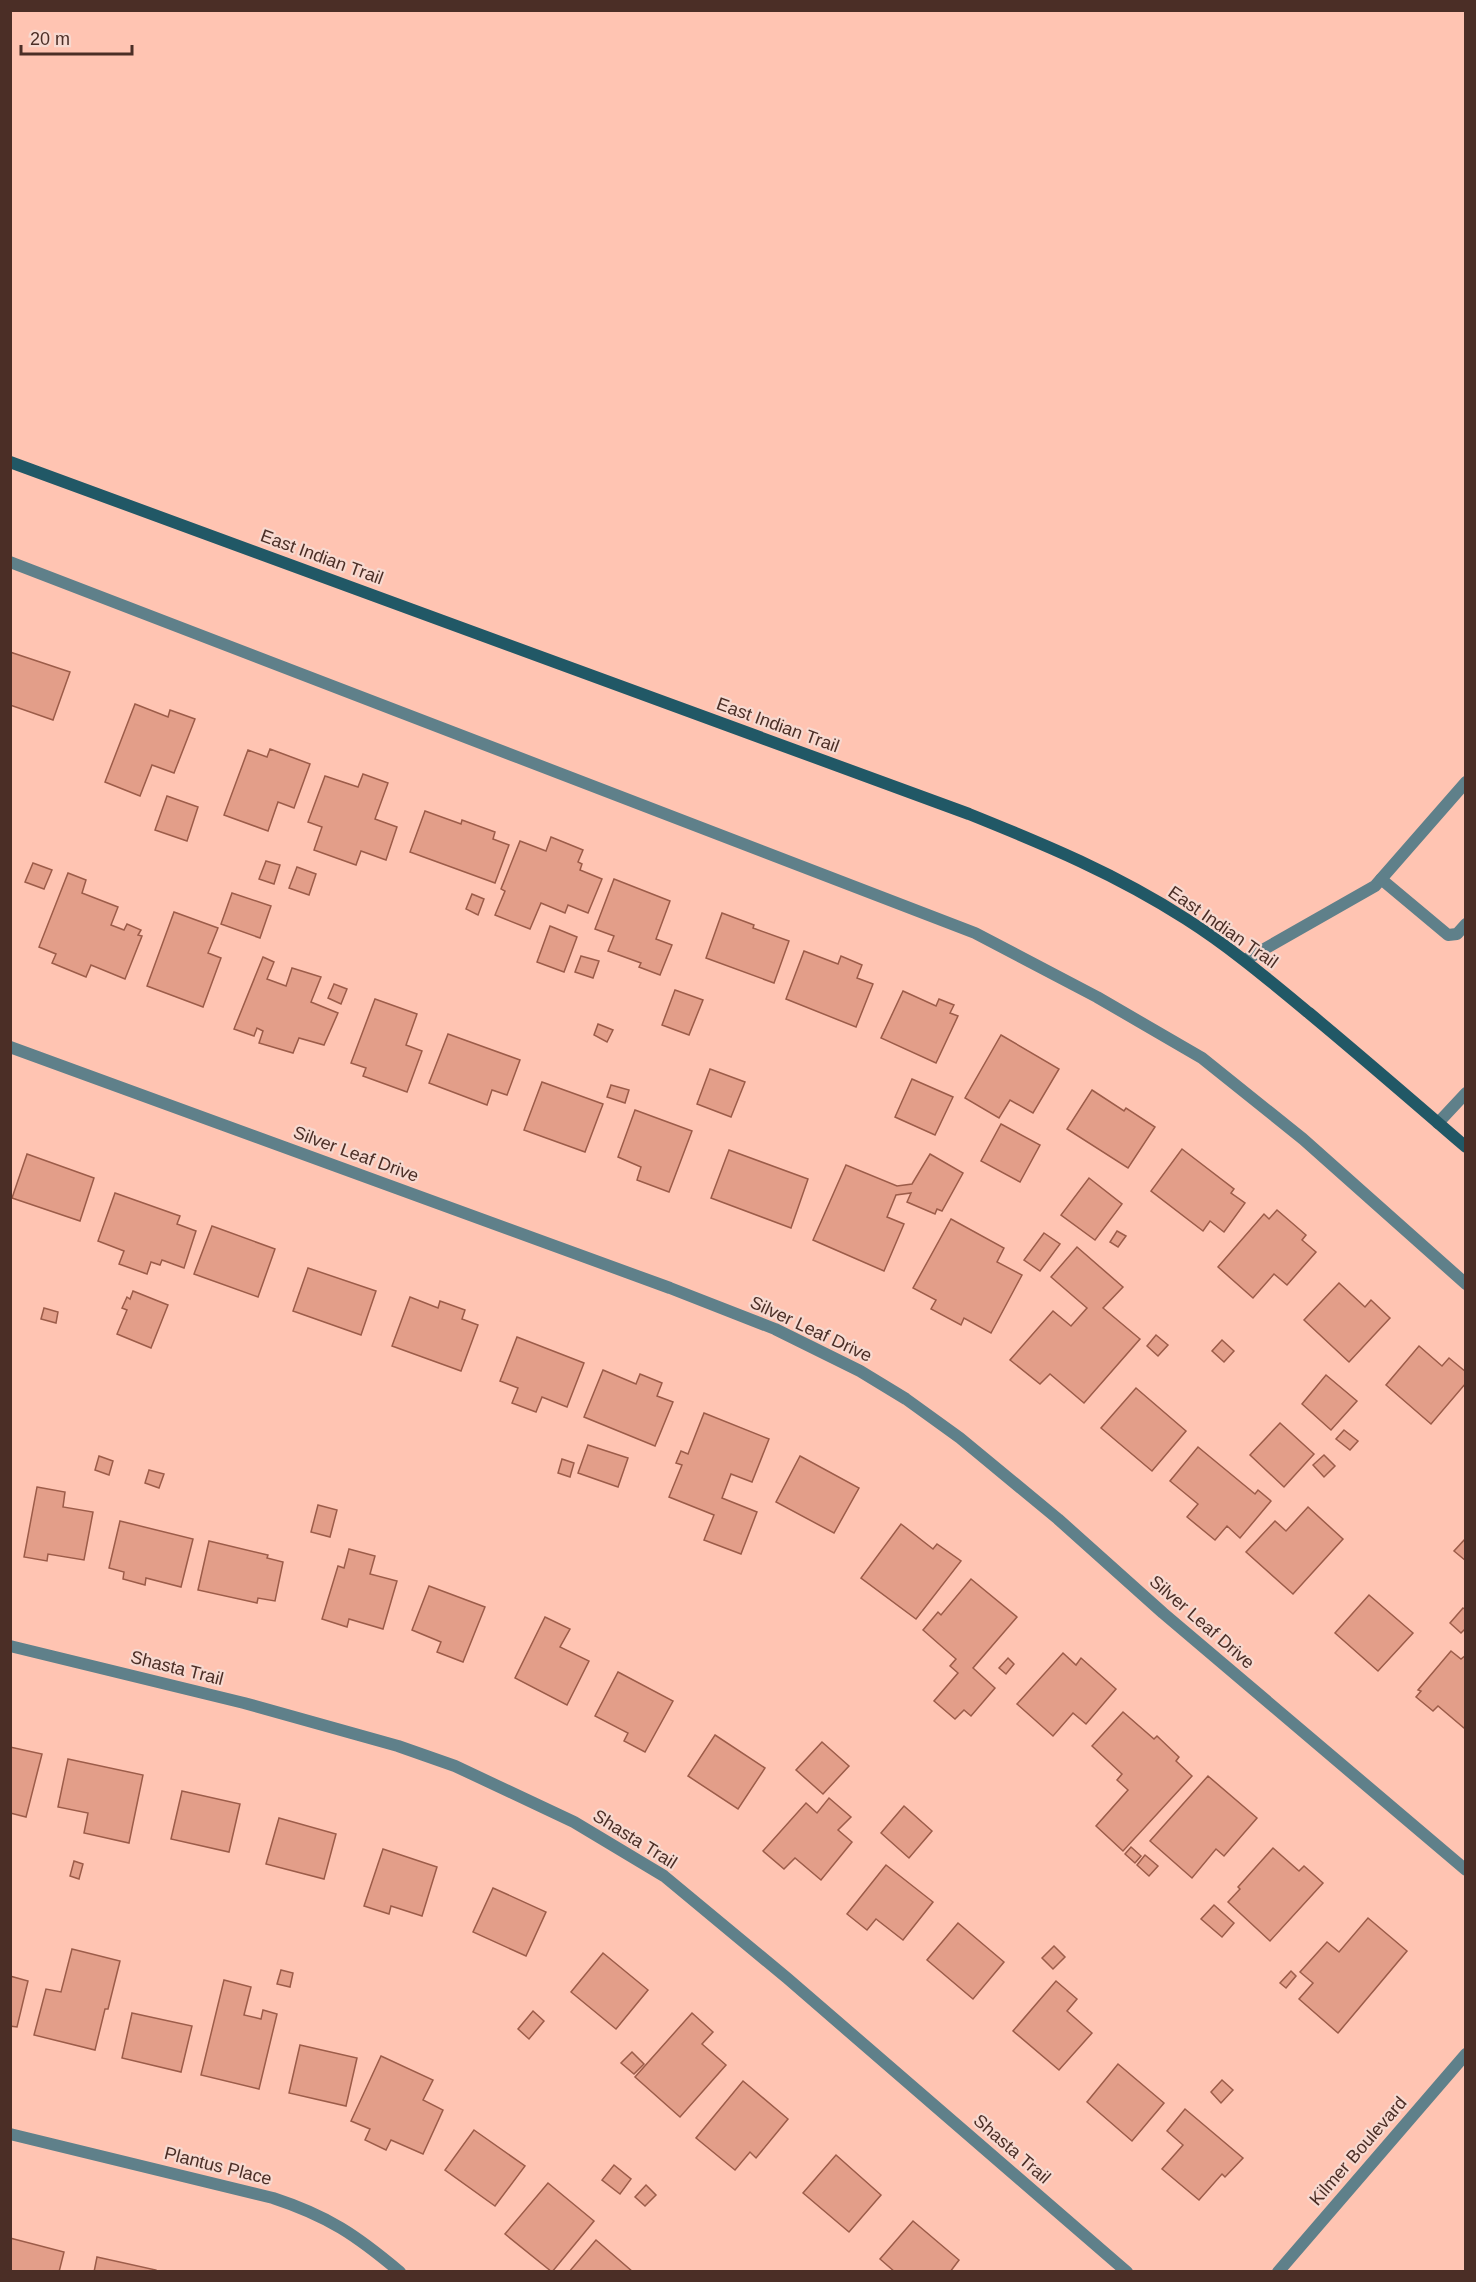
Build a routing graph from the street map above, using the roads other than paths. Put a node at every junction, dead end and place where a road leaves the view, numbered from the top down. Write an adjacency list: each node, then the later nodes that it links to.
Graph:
1 (10, 462): 6 (main road, East Indian Trail)
2 (10, 562): 11 (street)
3 (1466, 782): 4 (street)
4 (1381, 879): 5 (street); 6 (street)
5 (1466, 924)
6 (1245, 960): 9 (main road, East Indian Trail)
7 (10, 1047): 13 (street, Silver Leaf Drive)
8 (1466, 1093): 9 (street)
9 (1438, 1123): 10 (main road, East Indian Trail)
10 (1466, 1147)
11 (1466, 1284)
12 (10, 1646): 17 (street, Shasta Trail)
13 (1466, 1870)
14 (1466, 2054): 18 (street, Kilmer Boulevard)
15 (10, 2134): 16 (street, Plantus Place)
16 (399, 2271)
17 (1128, 2271)
18 (1278, 2271)

